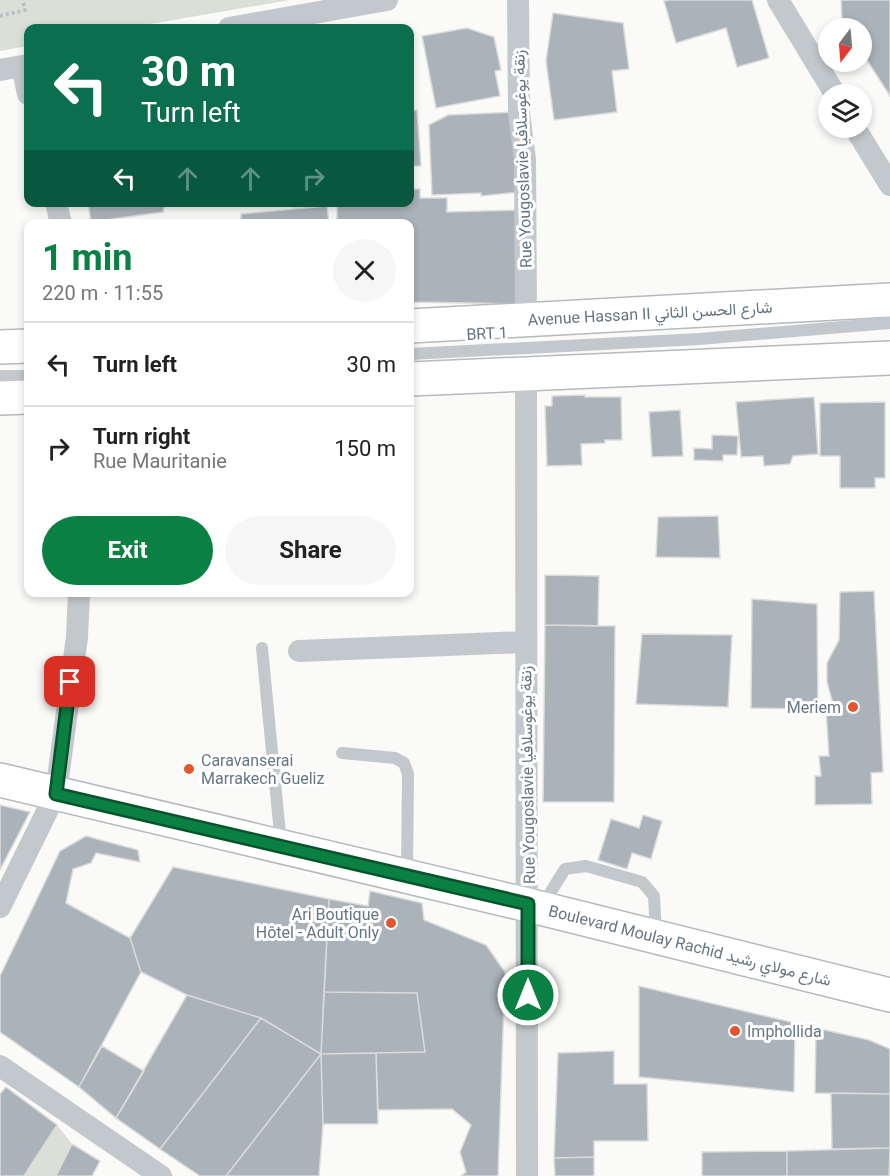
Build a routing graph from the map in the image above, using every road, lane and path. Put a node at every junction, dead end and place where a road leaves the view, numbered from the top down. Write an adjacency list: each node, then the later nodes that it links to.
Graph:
1 (23, 0): 5 (path)
2 (387, 0): 6 (street)
3 (518, 0): 13 (street, Rue Yougoslavie زنقة يوغوسلافيا)
4 (778, 0): 9 (street)
5 (0, 16)
6 (252, 24)
7 (17, 67): 8 (street)
8 (24, 84)
9 (829, 84)
10 (861, 138): 11 (street)
11 (890, 185)
12 (890, 300): 13 (main road, Avenue Hassan II شارع الحسن الثاني)
13 (526, 319): 15 (main road, Avenue Hassan II شارع الحسن الثاني)
14 (890, 323): 18 (lane, BRT 1)
15 (414, 326)
16 (24, 346): 17 (main road)
17 (0, 347)
18 (414, 354)
19 (890, 358): 20 (main road)
20 (526, 373): 23 (main road); 27 (street, Rue Yougoslavie زنقة يوغوسلافيا)
21 (0, 376): 22 (lane)
22 (24, 376)
23 (414, 379)
24 (24, 397): 25 (main road)
25 (0, 398)
26 (80, 597): 32 (street)
27 (525, 642): 29 (street); 35 (street, Rue Yougoslavie زنقة يوغوسلافيا)
28 (262, 648): 33 (lane)
29 (299, 651)
30 (342, 753): 34 (lane)
31 (0, 780): 32 (main road, Boulevard Moulay Rachid شارع مولاي رشيد)
32 (56, 794): 33 (main road, Boulevard Moulay Rachid شارع مولاي رشيد); 36 (street)
33 (281, 847): 34 (main road, Boulevard Moulay Rachid شارع مولاي رشيد)
34 (407, 876): 35 (main road, Boulevard Moulay Rachid شارع مولاي رشيد)
35 (535, 906): 37 (main road, Boulevard Moulay Rachid شارع مولاي رشيد); 37 (lane); 41 (street, Rue Yougoslavie زنقة يوغوسلافيا)
36 (0, 907)
37 (657, 936): 38 (main road, Boulevard Moulay Rachid شارع مولاي رشيد)
38 (890, 994)
39 (0, 1066): 40 (street)
40 (161, 1176)
41 (526, 1176)

